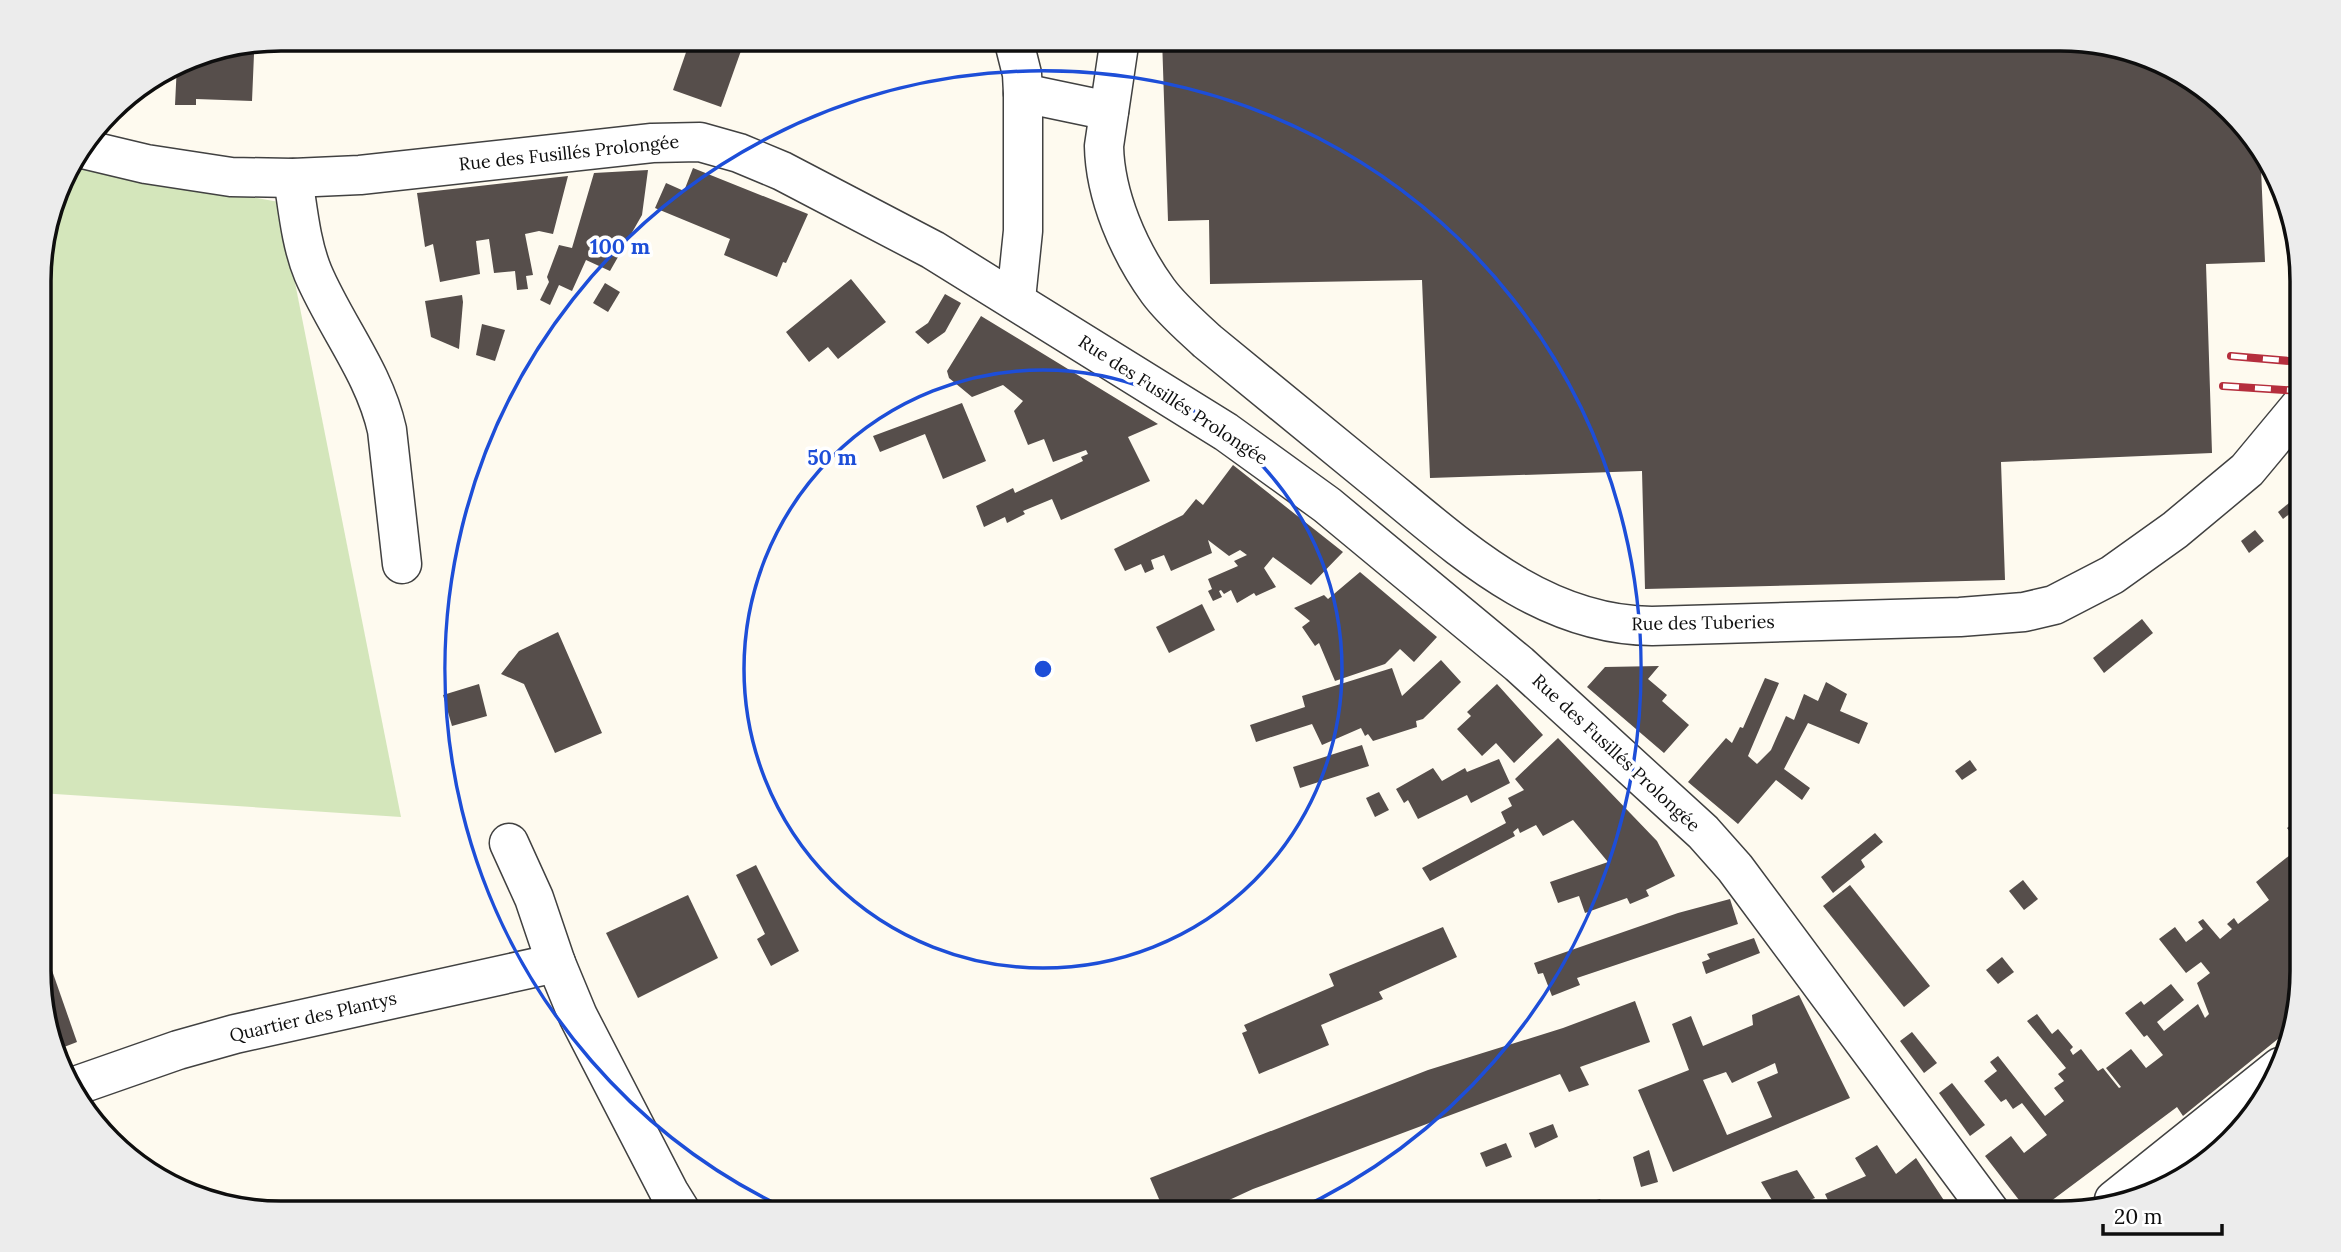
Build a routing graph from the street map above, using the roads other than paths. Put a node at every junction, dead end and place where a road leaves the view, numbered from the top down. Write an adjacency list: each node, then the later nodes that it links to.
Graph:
1 (1016, 51): 3 (street)
2 (1119, 51): 4 (street, Rue des Tuberies)
3 (1023, 93): 4 (street); 7 (street)
4 (1109, 111): 8 (street, Rue des Tuberies)
5 (91, 151): 6 (street, Rue des Fusillés Prolongée)
6 (293, 178): 7 (street, Rue des Fusillés Prolongée); 9 (street)
7 (1016, 299): 16 (street, Rue des Fusillés Prolongée)
8 (2290, 418)
9 (402, 564)
10 (509, 843): 11 (street)
11 (556, 963): 13 (street, Quartier des Plantys); 15 (street)
12 (2262, 1082): 14 (street)
13 (81, 1084)
14 (2124, 1192)
15 (676, 1201)
16 (1982, 1201)

